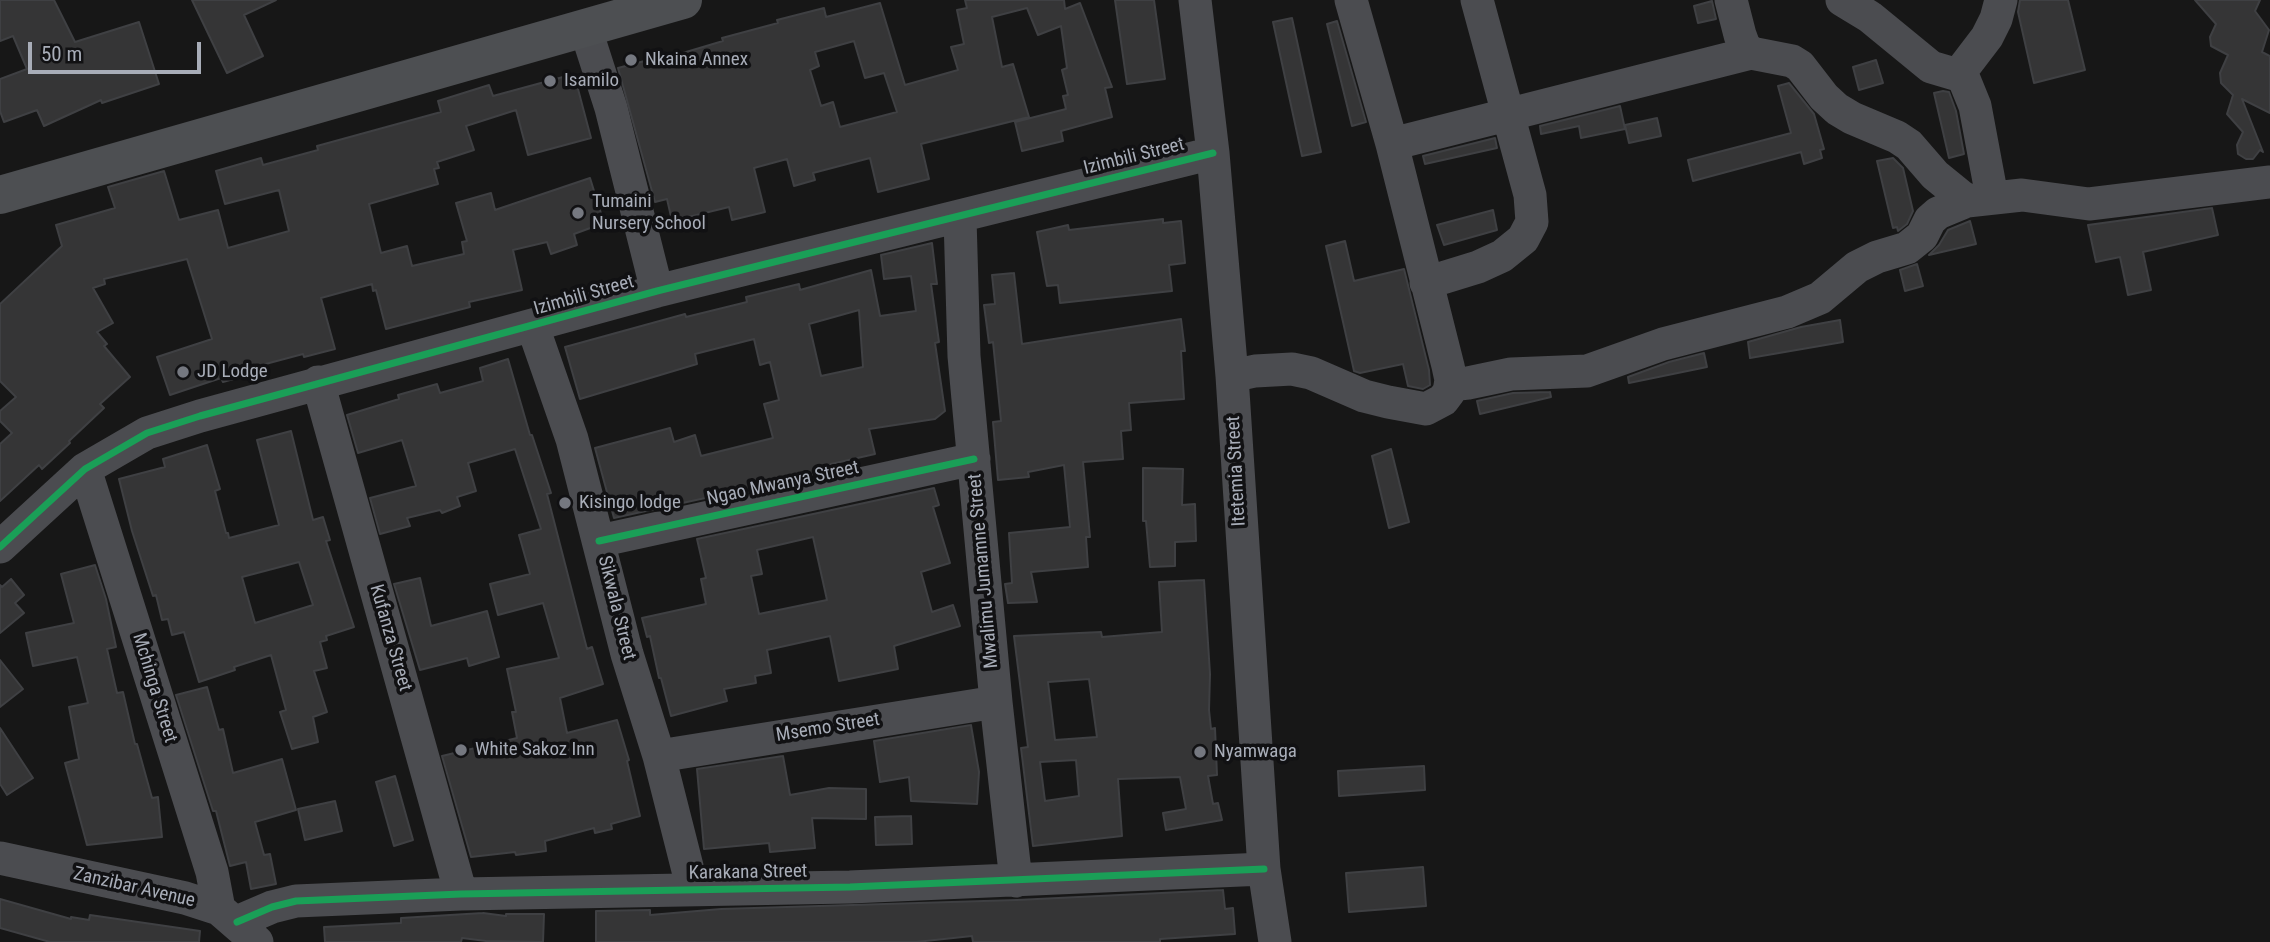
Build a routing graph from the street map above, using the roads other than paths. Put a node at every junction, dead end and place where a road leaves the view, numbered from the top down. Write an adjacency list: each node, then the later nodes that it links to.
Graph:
1 (683, 0): 8 (main road)
2 (1195, 0): 13 (street, Itetemia Street)
3 (1351, 0): 12 (street)
4 (1477, 0): 11 (street)
5 (1731, 0): 9 (street)
6 (2001, 0): 10 (street)
7 (1863, 6): 10 (street)
8 (594, 17): 15 (main road); 19 (street)
9 (1751, 53): 11 (street); 16 (street)
10 (1958, 75): 16 (street)
11 (1506, 114): 12 (street); 18 (street)
12 (1392, 144): 18 (street)
13 (1213, 153): 17 (street, Izimbili Street); 21 (street, Itetemia Street)
14 (2270, 182): 16 (street)
15 (0, 195)
16 (1980, 199): 22 (street)
17 (960, 218): 19 (street, Izimbili Street); 24 (street, Mwalimu Jumamne Street)
18 (1426, 283): 22 (street)
19 (657, 291): 20 (street, Izimbili Street)
20 (533, 327): 23 (street, Izimbili Street); 26 (street, Sikwala Street)
21 (1231, 376): 22 (street); 31 (street, Itetemia Street)
22 (1451, 380)
23 (318, 382): 25 (street, Izimbili Street); 34 (street, Kufanza Street)
24 (974, 459): 26 (street, Ngao Mwanya Street); 28 (street, Mwalimu Jumamne Street)
25 (85, 469): 27 (street, Izimbili Street); 35 (street, Mchinga Street)
26 (599, 541): 29 (street, Sikwala Street)
27 (0, 547)
28 (996, 702): 29 (street, Msemo Street); 32 (street, Mwalimu Jumamne Street)
29 (659, 756): 33 (street, Sikwala Street)
30 (0, 858): 35 (street, Zanzibar Avenue)
31 (1264, 869): 32 (street, Karakana Street); 36 (street, Itetemia Street)
32 (1016, 881): 33 (street, Karakana Street)
33 (694, 890): 34 (street, Karakana Street)
34 (461, 894): 35 (street, Karakana Street)
35 (238, 925)
36 (1275, 942)

